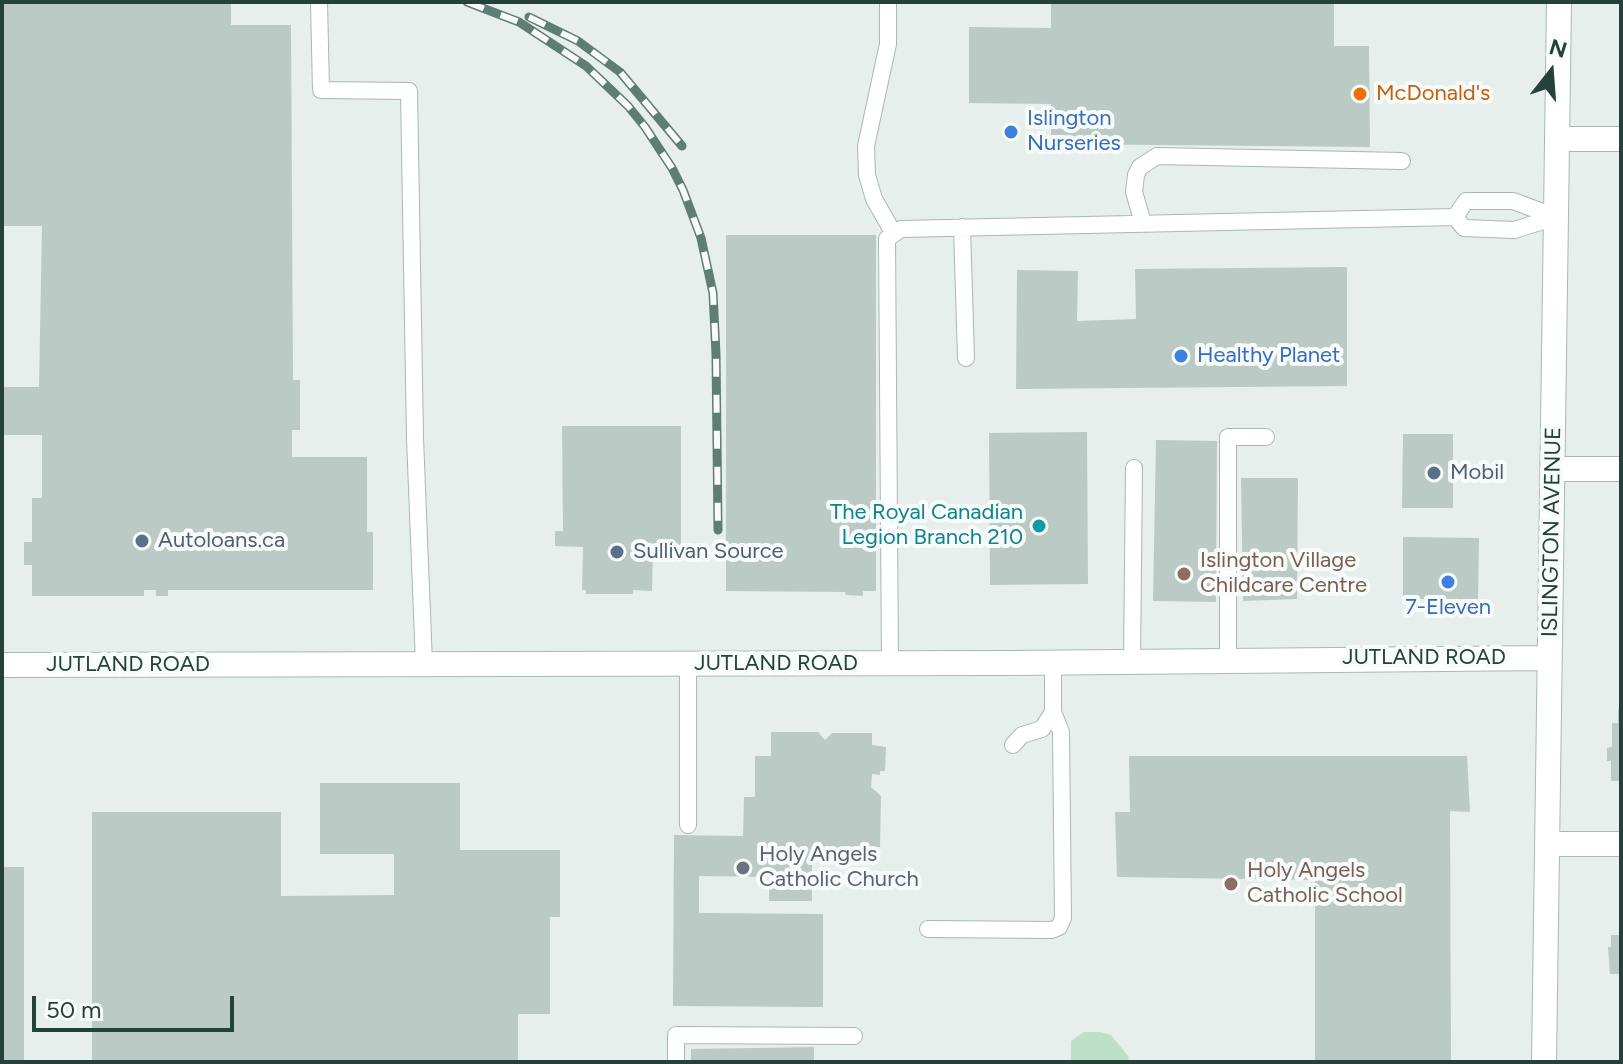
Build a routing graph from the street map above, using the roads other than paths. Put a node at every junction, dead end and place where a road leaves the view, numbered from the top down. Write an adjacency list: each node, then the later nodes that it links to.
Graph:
1 (888, 2): 11 (lane)
2 (1559, 2): 4 (street, ISLINGTON AVENUE)
3 (319, 3): 22 (lane)
4 (1557, 139): 5 (street); 8 (street, ISLINGTON AVENUE)
5 (1621, 139)
6 (1402, 161): 9 (lane)
7 (1455, 217): 8 (lane); 8 (lane); 9 (lane)
8 (1556, 217): 15 (street, ISLINGTON AVENUE)
9 (1143, 223): 10 (lane)
10 (962, 227): 11 (lane); 12 (lane)
11 (894, 234): 20 (lane)
12 (966, 358)
13 (1266, 437): 18 (lane)
14 (1134, 468): 19 (lane)
15 (1553, 469): 16 (street); 17 (street, ISLINGTON AVENUE)
16 (1621, 469)
17 (1550, 658): 18 (street, JUTLAND ROAD); 28 (street, ISLINGTON AVENUE)
18 (1228, 659): 19 (street, JUTLAND ROAD)
19 (1132, 662): 21 (street, JUTLAND ROAD)
20 (890, 663): 21 (street, JUTLAND ROAD); 23 (street, JUTLAND ROAD)
21 (1053, 663): 25 (lane)
22 (424, 664): 23 (street, JUTLAND ROAD); 24 (street, JUTLAND ROAD)
23 (688, 664): 27 (lane)
24 (2, 665)
25 (1053, 712): 26 (lane); 30 (lane)
26 (1013, 745)
27 (688, 825)
28 (1547, 844): 29 (street); 33 (street, ISLINGTON AVENUE)
29 (1621, 844)
30 (928, 929)
31 (854, 1036): 32 (lane)
32 (676, 1062)
33 (1544, 1062)

